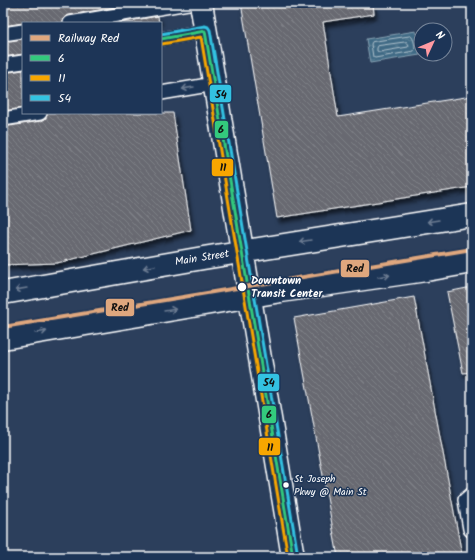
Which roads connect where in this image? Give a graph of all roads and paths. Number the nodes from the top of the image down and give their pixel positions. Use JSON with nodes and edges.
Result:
{"nodes":[{"id":1,"x":188,"y":3,"type":"edge"},
{"id":2,"x":201,"y":3,"type":"edge"},
{"id":3,"x":76,"y":22,"type":"edge"},
{"id":4,"x":22,"y":31,"type":"edge"},
{"id":5,"x":205,"y":31,"type":"junction"},
{"id":6,"x":3,"y":34,"type":"edge"},
{"id":7,"x":162,"y":39,"type":"edge"},
{"id":8,"x":22,"y":62,"type":"edge"},
{"id":9,"x":3,"y":65,"type":"edge"},
{"id":10,"x":214,"y":84,"type":"junction"},
{"id":11,"x":162,"y":93,"type":"edge"},
{"id":12,"x":34,"y":114,"type":"edge"},
{"id":13,"x":3,"y":119,"type":"edge"},
{"id":14,"x":472,"y":215,"type":"edge"},
{"id":15,"x":241,"y":252,"type":"junction"},
{"id":16,"x":472,"y":262,"type":"edge"},
{"id":17,"x":3,"y":293,"type":"edge"},
{"id":18,"x":248,"y":297,"type":"junction"},
{"id":19,"x":3,"y":338,"type":"edge"},
{"id":20,"x":472,"y":494,"type":"edge"},
{"id":21,"x":472,"y":531,"type":"edge"},
{"id":22,"x":293,"y":557,"type":"edge"}],
"edges":[{"from":1,"to":3,"type":"lane"},
{"from":2,"to":5,"type":"main road"},
{"from":4,"to":6,"type":"lane"},
{"from":5,"to":7,"type":"lane"},
{"from":5,"to":10,"type":"main road"},
{"from":8,"to":9,"type":"lane"},
{"from":10,"to":11,"type":"lane","one_way":true},
{"from":10,"to":15,"type":"main road"},
{"from":12,"to":13,"type":"lane"},
{"from":14,"to":15,"type":"main road","name":"Main Street","one_way":true},
{"from":15,"to":17,"type":"main road","name":"Main Street","one_way":true},
{"from":15,"to":18,"type":"main road"},
{"from":18,"to":16,"type":"main road","one_way":true},
{"from":19,"to":18,"type":"main road","one_way":true},
{"from":18,"to":22,"type":"main road"},
{"from":20,"to":21,"type":"lane"}]}
